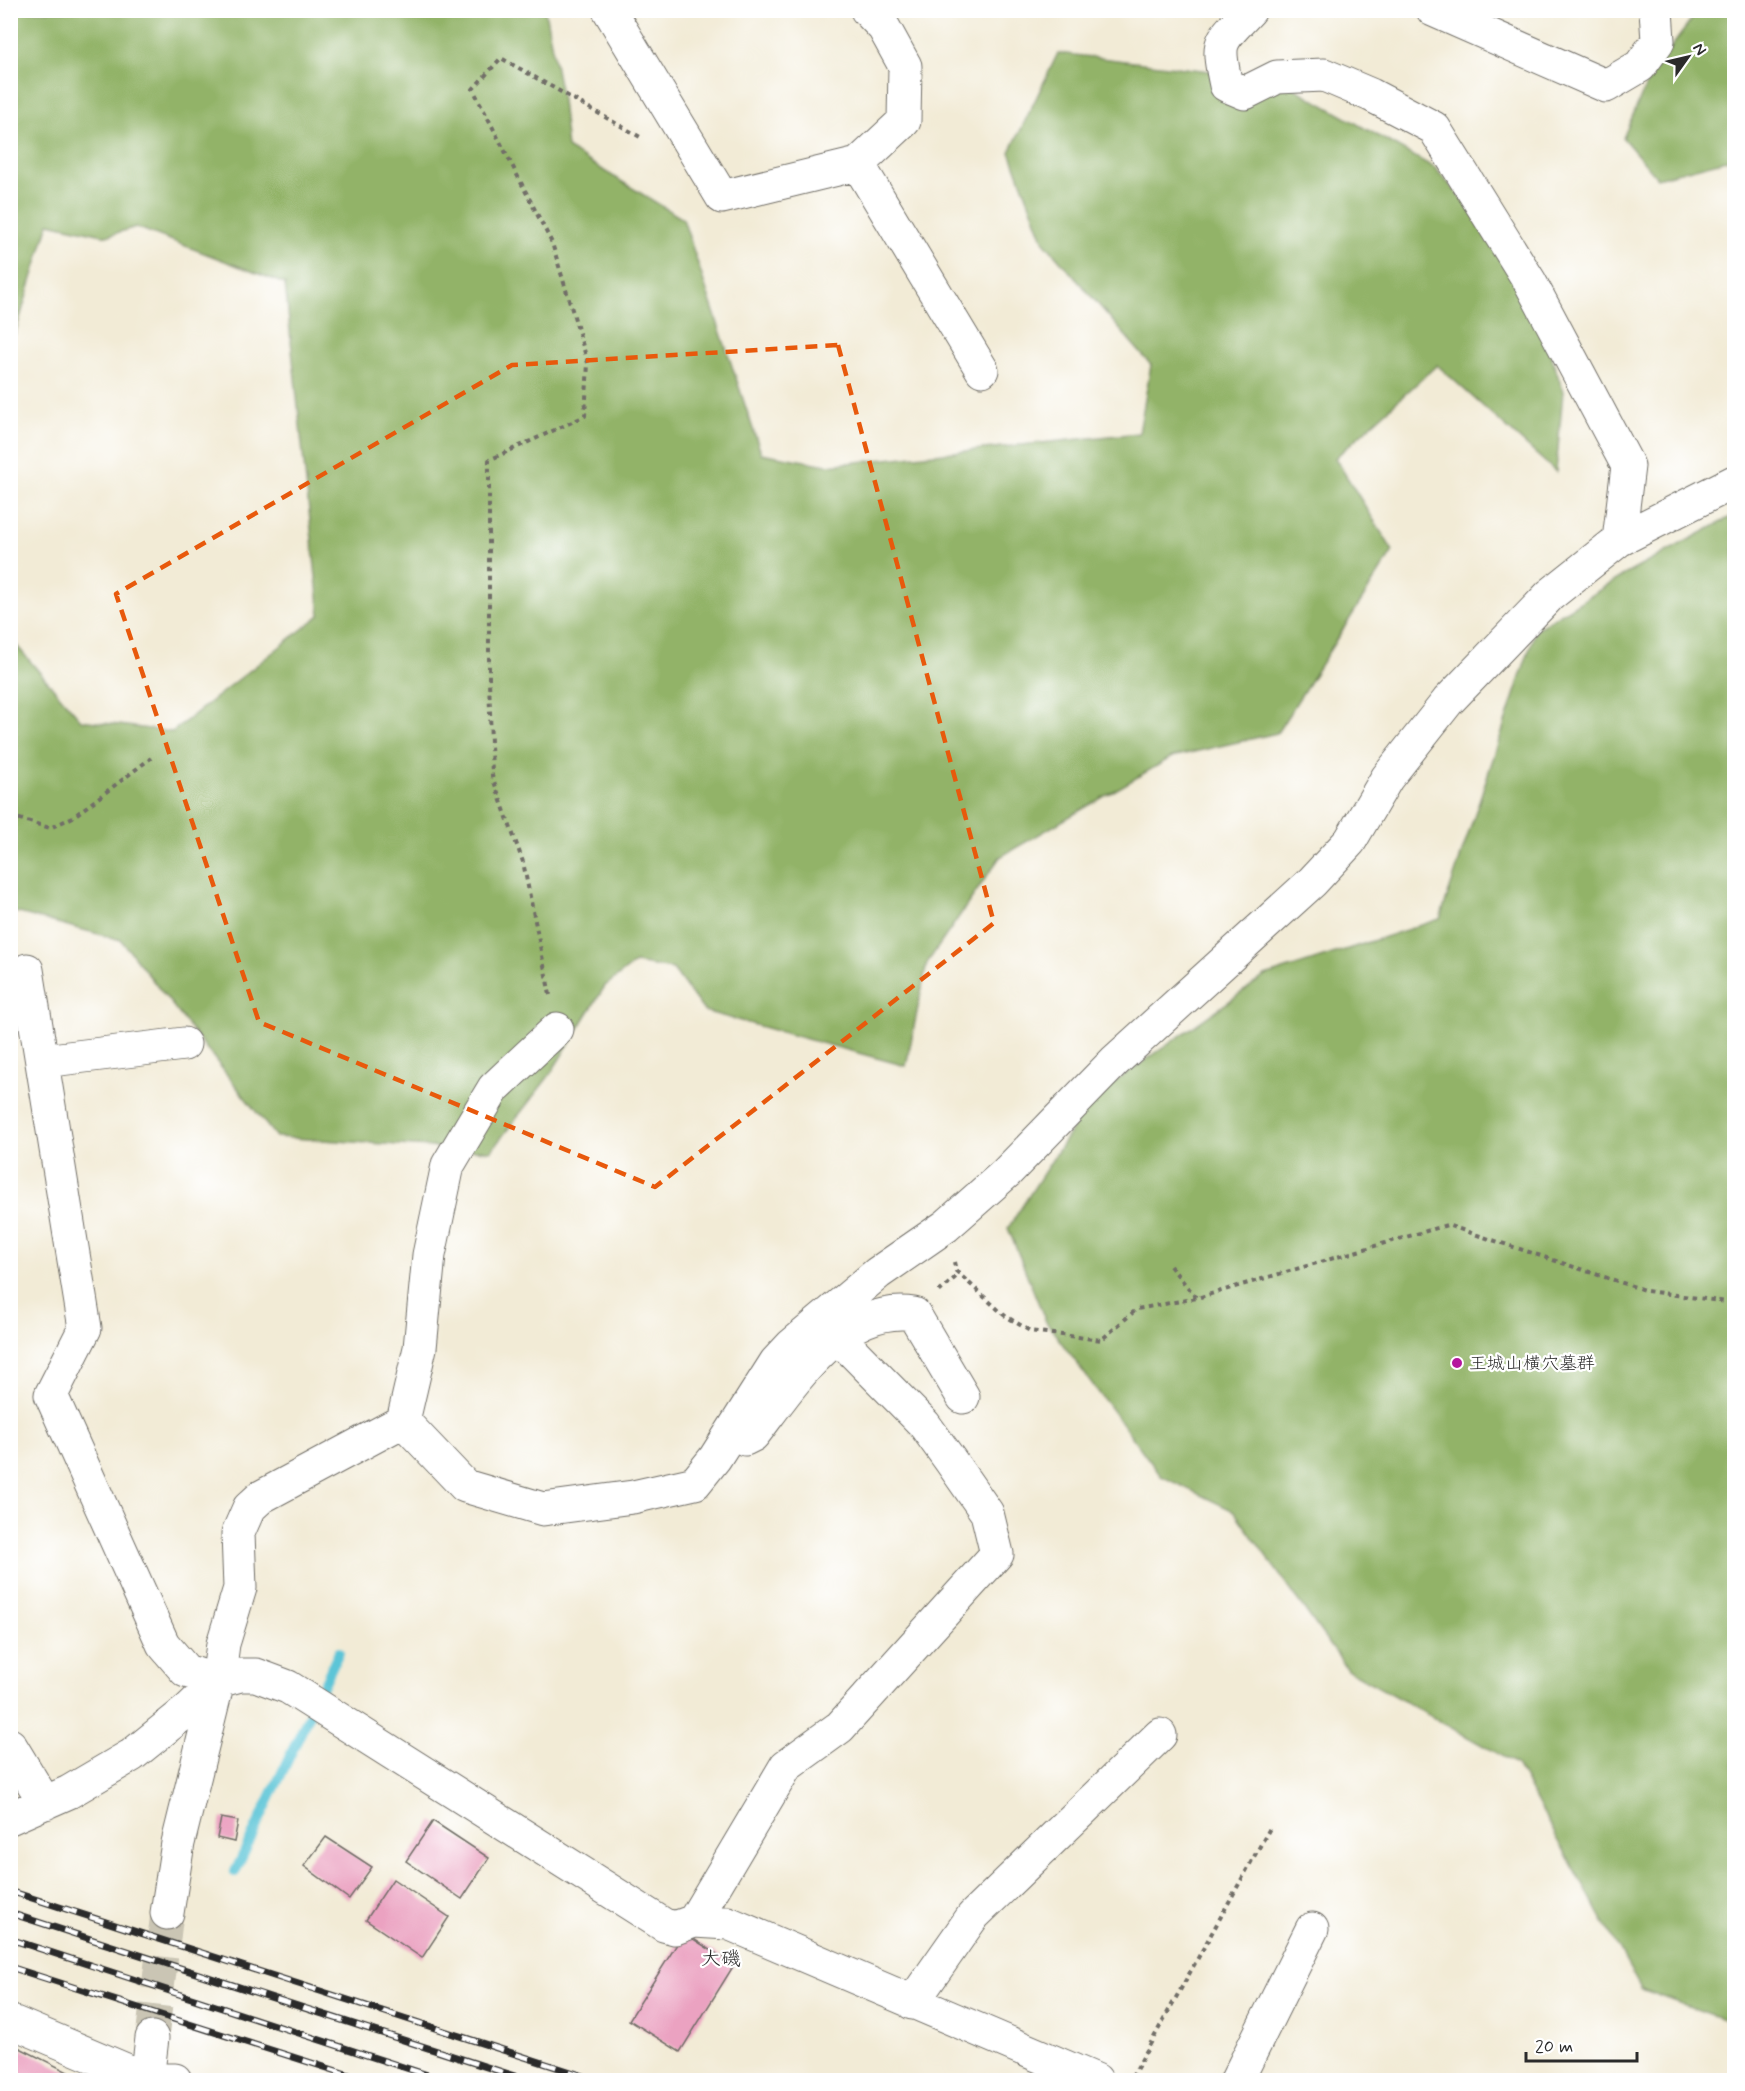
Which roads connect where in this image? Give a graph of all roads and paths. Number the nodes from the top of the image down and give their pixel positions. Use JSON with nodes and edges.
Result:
{"nodes":[{"id":1,"x":609,"y":10,"type":"edge"},
{"id":2,"x":867,"y":10,"type":"edge"},
{"id":3,"x":1250,"y":10,"type":"edge"},
{"id":4,"x":1433,"y":10,"type":"edge"},
{"id":5,"x":1656,"y":10,"type":"edge"},
{"id":6,"x":650,"y":142,"type":"dead end"},
{"id":7,"x":858,"y":164,"type":"junction"},
{"id":8,"x":982,"y":370,"type":"dead end"},
{"id":9,"x":1734,"y":482,"type":"edge"},
{"id":10,"x":1619,"y":540,"type":"junction"},
{"id":11,"x":151,"y":758,"type":"dead end"},
{"id":12,"x":10,"y":816,"type":"edge"},
{"id":13,"x":27,"y":970,"type":"dead end"},
{"id":14,"x":557,"y":1029,"type":"joint"},
{"id":15,"x":184,"y":1044,"type":"dead end"},
{"id":16,"x":43,"y":1061,"type":"junction"},
{"id":17,"x":946,"y":1226,"type":"junction"},
{"id":18,"x":1170,"y":1266,"type":"dead end"},
{"id":19,"x":1197,"y":1298,"type":"junction"},
{"id":20,"x":1734,"y":1304,"type":"edge"},
{"id":21,"x":838,"y":1337,"type":"junction"},
{"id":22,"x":963,"y":1397,"type":"dead end"},
{"id":23,"x":403,"y":1421,"type":"junction"},
{"id":24,"x":716,"y":1458,"type":"junction"},
{"id":25,"x":218,"y":1681,"type":"junction"},
{"id":26,"x":1161,"y":1735,"type":"dead end"},
{"id":27,"x":10,"y":1745,"type":"edge"},
{"id":28,"x":45,"y":1803,"type":"junction"},
{"id":29,"x":10,"y":1818,"type":"edge"},
{"id":30,"x":1270,"y":1828,"type":"dead end"},
{"id":31,"x":167,"y":1913,"type":"tunnel mouth"},
{"id":32,"x":694,"y":1921,"type":"junction"},
{"id":33,"x":1312,"y":1929,"type":"dead end"},
{"id":34,"x":912,"y":2003,"type":"junction"},
{"id":35,"x":10,"y":2021,"type":"edge"},
{"id":36,"x":152,"y":2038,"type":"tunnel mouth"},
{"id":37,"x":157,"y":2080,"type":"edge"},
{"id":38,"x":1096,"y":2080,"type":"edge"},
{"id":39,"x":1130,"y":2080,"type":"edge"},
{"id":40,"x":1237,"y":2080,"type":"edge"}],
"edges":[{"from":1,"to":7,"type":"street"},
{"from":2,"to":7,"type":"street"},
{"from":3,"to":10,"type":"street"},
{"from":4,"to":5,"type":"street"},
{"from":6,"to":14,"type":"path"},
{"from":7,"to":8,"type":"street"},
{"from":9,"to":10,"type":"street"},
{"from":10,"to":17,"type":"street"},
{"from":11,"to":12,"type":"path"},
{"from":13,"to":16,"type":"street"},
{"from":14,"to":23,"type":"street"},
{"from":15,"to":16,"type":"street"},
{"from":16,"to":25,"type":"street"},
{"from":17,"to":19,"type":"path"},
{"from":17,"to":24,"type":"street"},
{"from":18,"to":19,"type":"path"},
{"from":19,"to":20,"type":"path"},
{"from":21,"to":22,"type":"street"},
{"from":21,"to":24,"type":"street"},
{"from":21,"to":32,"type":"street"},
{"from":23,"to":24,"type":"street"},
{"from":23,"to":25,"type":"street"},
{"from":25,"to":28,"type":"street"},
{"from":25,"to":31,"type":"street"},
{"from":25,"to":32,"type":"street"},
{"from":26,"to":34,"type":"street"},
{"from":27,"to":28,"type":"street"},
{"from":28,"to":29,"type":"street"},
{"from":30,"to":39,"type":"path"},
{"from":32,"to":34,"type":"street"},
{"from":33,"to":40,"type":"street"},
{"from":34,"to":38,"type":"street"},
{"from":35,"to":37,"type":"street"},
{"from":36,"to":37,"type":"street"}]}
